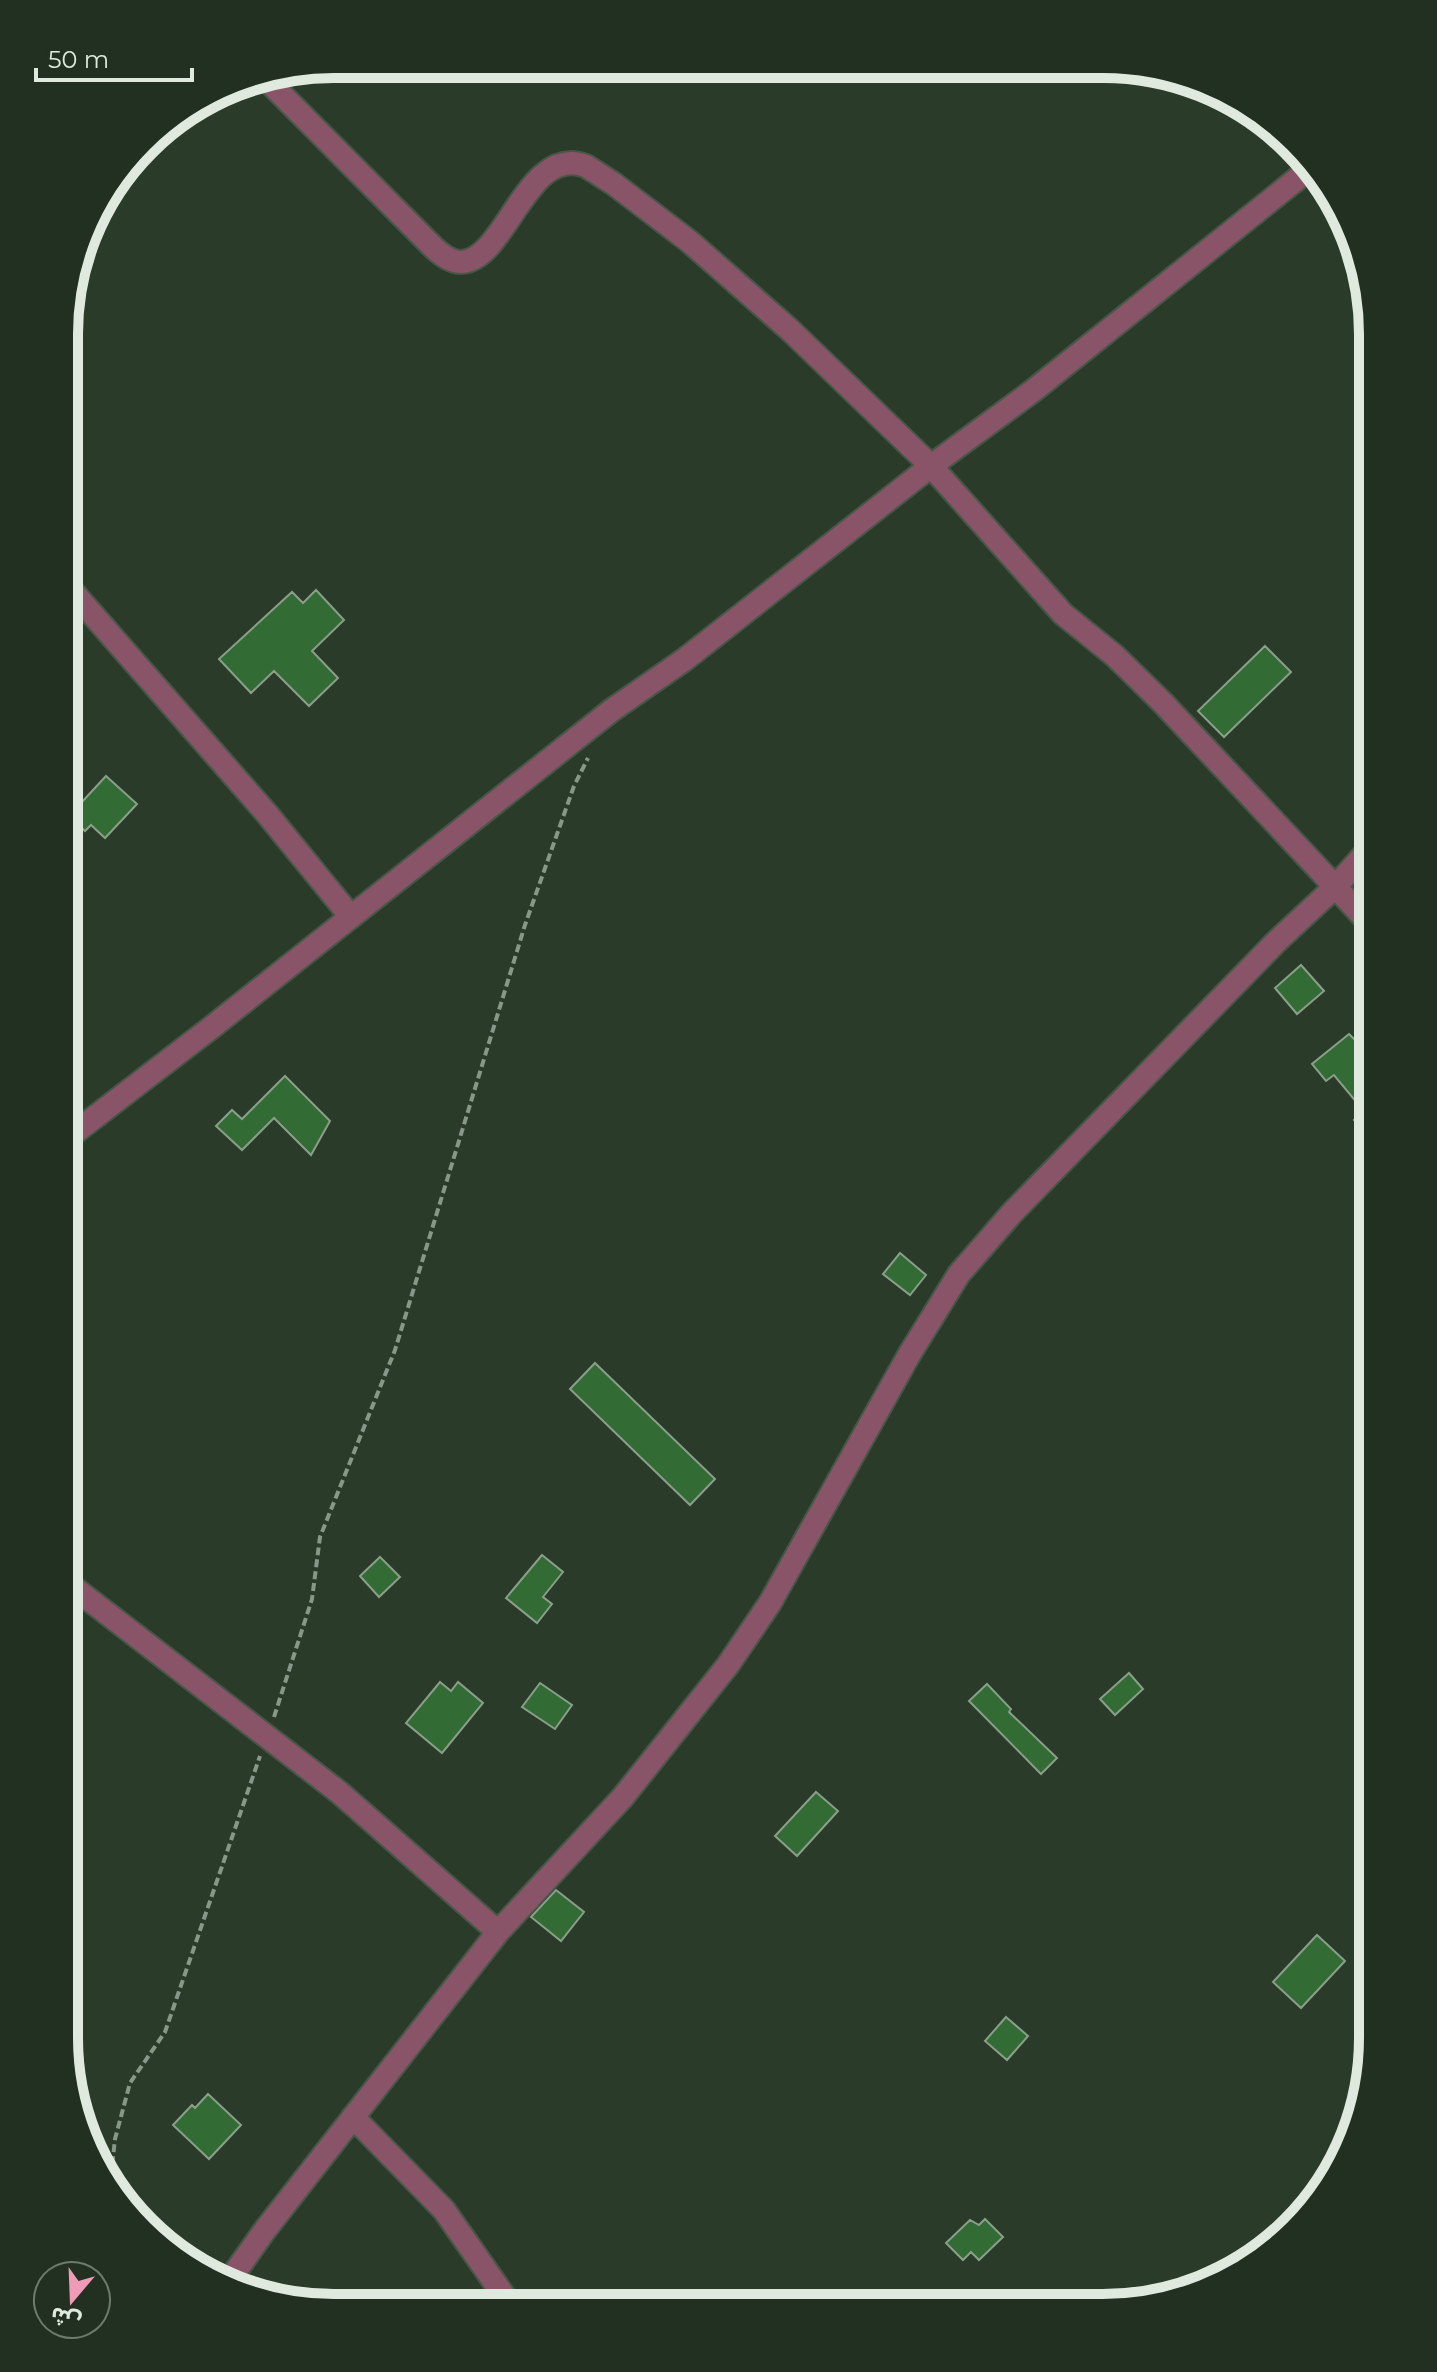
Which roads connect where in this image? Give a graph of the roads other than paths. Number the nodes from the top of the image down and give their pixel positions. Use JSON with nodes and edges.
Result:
{"nodes":[{"id":1,"x":273,"y":86,"type":"edge"},
{"id":2,"x":1303,"y":174,"type":"edge"},
{"id":3,"x":931,"y":466,"type":"junction"},
{"id":4,"x":78,"y":598,"type":"edge"},
{"id":5,"x":1359,"y":861,"type":"edge"},
{"id":6,"x":1335,"y":887,"type":"junction"},
{"id":7,"x":1359,"y":912,"type":"edge"},
{"id":8,"x":351,"y":917,"type":"junction"},
{"id":9,"x":78,"y":1130,"type":"edge"},
{"id":10,"x":78,"y":1591,"type":"edge"},
{"id":11,"x":498,"y":1932,"type":"junction"},
{"id":12,"x":353,"y":2117,"type":"junction"},
{"id":13,"x":234,"y":2273,"type":"edge"},
{"id":14,"x":503,"y":2294,"type":"edge"}],
"edges":[{"from":1,"to":3,"type":"street"},
{"from":2,"to":3,"type":"street"},
{"from":3,"to":6,"type":"street"},
{"from":3,"to":8,"type":"street"},
{"from":4,"to":8,"type":"street"},
{"from":5,"to":6,"type":"street"},
{"from":6,"to":7,"type":"street"},
{"from":6,"to":11,"type":"street"},
{"from":8,"to":9,"type":"street"},
{"from":10,"to":11,"type":"street"},
{"from":11,"to":12,"type":"street"},
{"from":12,"to":13,"type":"street"},
{"from":12,"to":14,"type":"street"}]}
